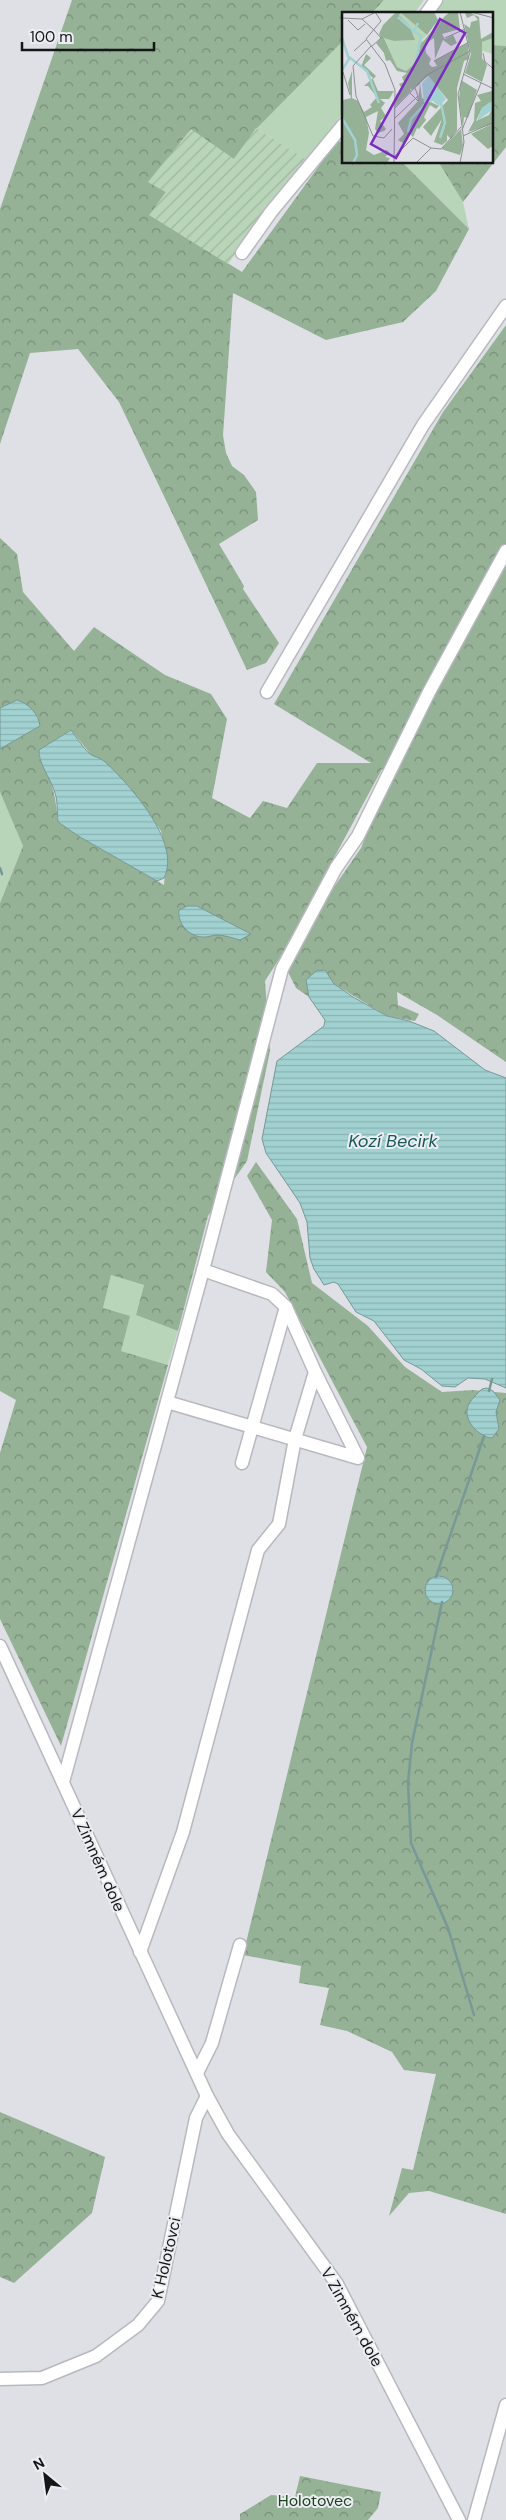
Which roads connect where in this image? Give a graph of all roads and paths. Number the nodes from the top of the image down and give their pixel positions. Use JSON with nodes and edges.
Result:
{"nodes":[{"id":1,"x":436,"y":0,"type":"edge"},
{"id":2,"x":427,"y":12,"type":"edge"},
{"id":3,"x":342,"y":126,"type":"edge"},
{"id":4,"x":242,"y":253,"type":"dead end"},
{"id":5,"x":506,"y":306,"type":"edge"},
{"id":6,"x":506,"y":551,"type":"edge"},
{"id":7,"x":267,"y":692,"type":"dead end"},
{"id":8,"x":203,"y":1270,"type":"junction"},
{"id":9,"x":286,"y":1307,"type":"junction"},
{"id":10,"x":315,"y":1372,"type":"junction"},
{"id":11,"x":167,"y":1402,"type":"junction"},
{"id":12,"x":252,"y":1427,"type":"junction"},
{"id":13,"x":295,"y":1439,"type":"junction"},
{"id":14,"x":242,"y":1463,"type":"dead end"},
{"id":15,"x":0,"y":1646,"type":"edge"},
{"id":16,"x":63,"y":1782,"type":"junction"},
{"id":17,"x":240,"y":1945,"type":"dead end"},
{"id":18,"x":140,"y":1952,"type":"junction"},
{"id":19,"x":197,"y":2073,"type":"junction"},
{"id":20,"x":207,"y":2096,"type":"junction"},
{"id":21,"x":0,"y":2379,"type":"edge"},
{"id":22,"x":506,"y":2405,"type":"edge"},
{"id":23,"x":459,"y":2520,"type":"edge"},
{"id":24,"x":474,"y":2520,"type":"edge"}],
"edges":[{"from":1,"to":2,"type":"street"},
{"from":3,"to":4,"type":"street"},
{"from":5,"to":7,"type":"street"},
{"from":6,"to":8,"type":"street"},
{"from":8,"to":9,"type":"street"},
{"from":8,"to":11,"type":"street"},
{"from":9,"to":10,"type":"street"},
{"from":9,"to":12,"type":"street"},
{"from":10,"to":13,"type":"street"},
{"from":10,"to":13,"type":"street"},
{"from":11,"to":12,"type":"street"},
{"from":11,"to":16,"type":"street"},
{"from":12,"to":13,"type":"street"},
{"from":12,"to":14,"type":"street"},
{"from":13,"to":18,"type":"street"},
{"from":15,"to":16,"type":"street","name":"V Zimném dole"},
{"from":16,"to":18,"type":"street","name":"V Zimném dole"},
{"from":17,"to":19,"type":"street"},
{"from":18,"to":19,"type":"street","name":"V Zimném dole"},
{"from":19,"to":20,"type":"street","name":"V Zimném dole"},
{"from":20,"to":21,"type":"street","name":"K Holotovci"},
{"from":20,"to":23,"type":"street","name":"V Zimném dole"},
{"from":22,"to":24,"type":"street"}]}
